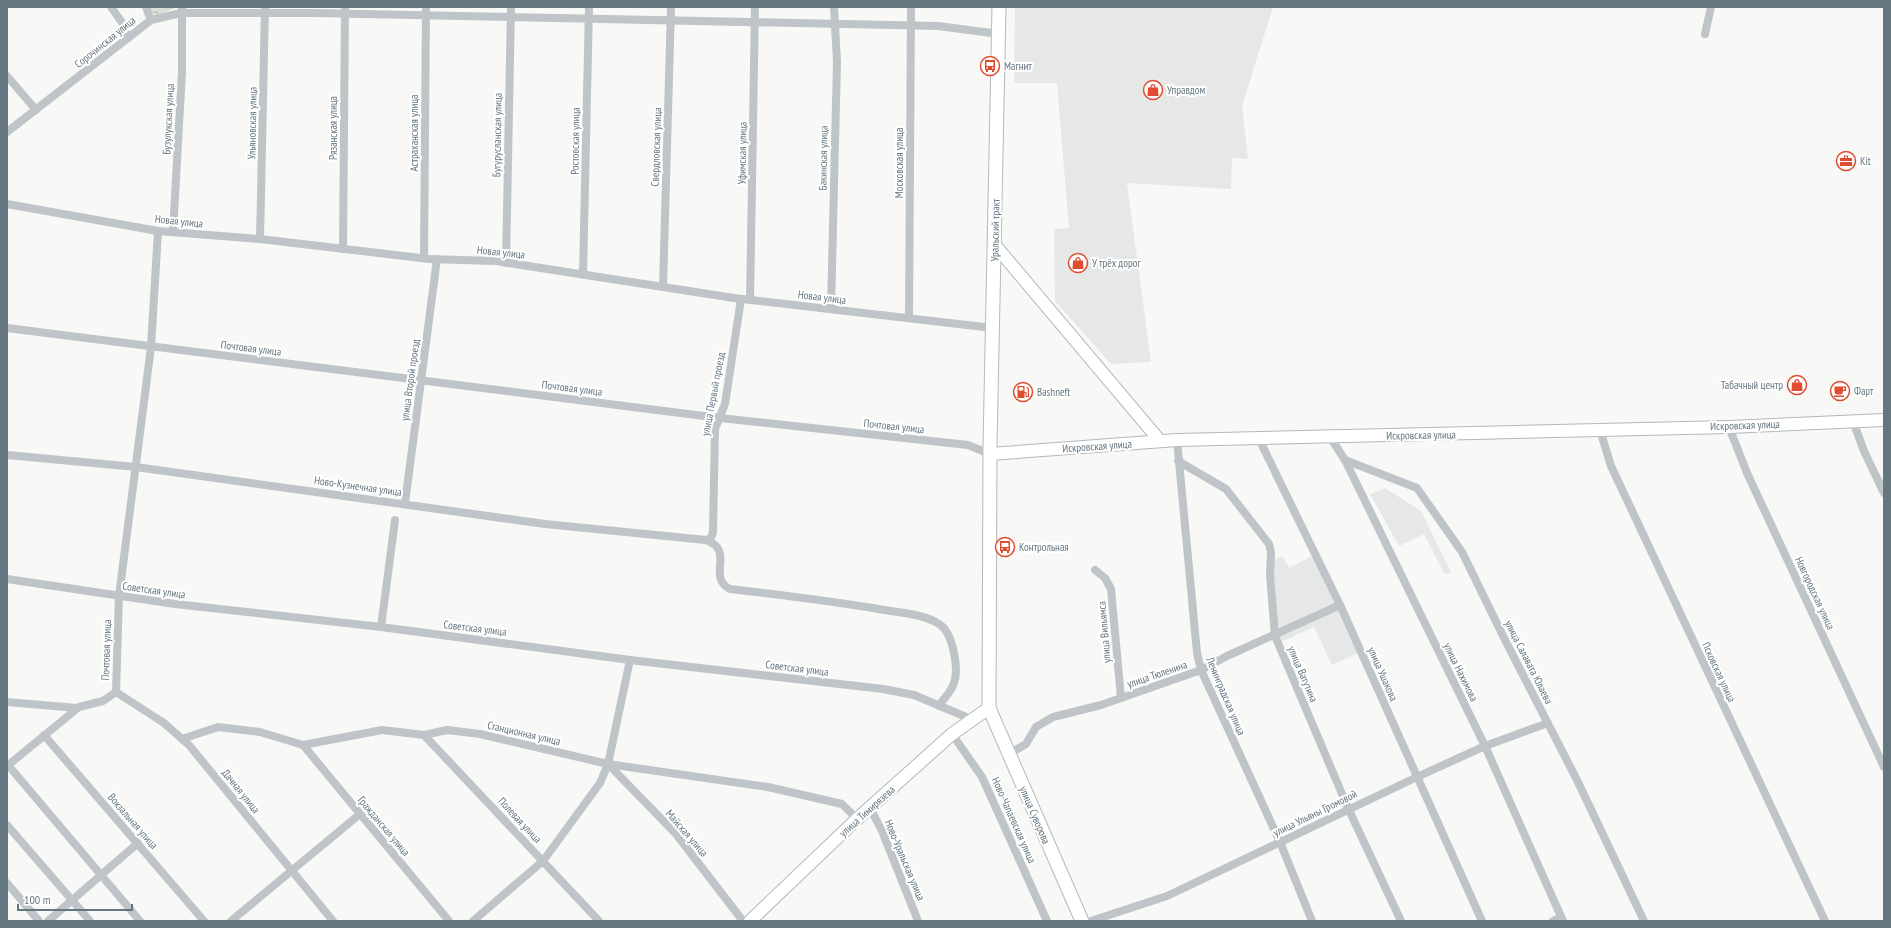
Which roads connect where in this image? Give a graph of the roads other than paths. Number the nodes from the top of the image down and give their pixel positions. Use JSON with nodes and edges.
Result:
{"nodes":[{"id":1,"x":112,"y":7,"type":"edge"},
{"id":2,"x":146,"y":7,"type":"edge"},
{"id":3,"x":511,"y":7,"type":"edge"},
{"id":4,"x":589,"y":7,"type":"edge"},
{"id":5,"x":671,"y":7,"type":"edge"},
{"id":6,"x":755,"y":7,"type":"edge"},
{"id":7,"x":834,"y":7,"type":"edge"},
{"id":8,"x":912,"y":7,"type":"edge"},
{"id":9,"x":999,"y":7,"type":"edge"},
{"id":10,"x":1711,"y":7,"type":"edge"},
{"id":11,"x":181,"y":10,"type":"edge"},
{"id":12,"x":265,"y":10,"type":"edge"},
{"id":13,"x":345,"y":10,"type":"edge"},
{"id":14,"x":426,"y":11,"type":"edge"},
{"id":15,"x":511,"y":17,"type":"junction"},
{"id":16,"x":588,"y":19,"type":"junction"},
{"id":17,"x":151,"y":20,"type":"junction"},
{"id":18,"x":670,"y":21,"type":"junction"},
{"id":19,"x":755,"y":22,"type":"junction"},
{"id":20,"x":834,"y":24,"type":"junction"},
{"id":21,"x":911,"y":26,"type":"junction"},
{"id":22,"x":999,"y":34,"type":"junction"},
{"id":23,"x":1705,"y":34,"type":"dead end"},
{"id":24,"x":128,"y":38,"type":"junction"},
{"id":25,"x":7,"y":76,"type":"edge"},
{"id":26,"x":36,"y":110,"type":"junction"},
{"id":27,"x":7,"y":132,"type":"edge"},
{"id":28,"x":7,"y":204,"type":"edge"},
{"id":29,"x":158,"y":231,"type":"junction"},
{"id":30,"x":173,"y":232,"type":"junction"},
{"id":31,"x":260,"y":239,"type":"junction"},
{"id":32,"x":994,"y":244,"type":"junction"},
{"id":33,"x":343,"y":249,"type":"junction"},
{"id":34,"x":424,"y":258,"type":"junction"},
{"id":35,"x":437,"y":259,"type":"junction"},
{"id":36,"x":506,"y":263,"type":"junction"},
{"id":37,"x":583,"y":274,"type":"junction"},
{"id":38,"x":663,"y":287,"type":"junction"},
{"id":39,"x":741,"y":299,"type":"junction"},
{"id":40,"x":750,"y":300,"type":"junction"},
{"id":41,"x":831,"y":309,"type":"junction"},
{"id":42,"x":909,"y":318,"type":"junction"},
{"id":43,"x":7,"y":328,"type":"edge"},
{"id":44,"x":992,"y":328,"type":"junction"},
{"id":45,"x":151,"y":347,"type":"junction"},
{"id":46,"x":421,"y":380,"type":"junction"},
{"id":47,"x":720,"y":418,"type":"junction"},
{"id":48,"x":1884,"y":420,"type":"edge"},
{"id":49,"x":1853,"y":421,"type":"junction"},
{"id":50,"x":1729,"y":426,"type":"junction"},
{"id":51,"x":1600,"y":430,"type":"junction"},
{"id":52,"x":1330,"y":437,"type":"junction"},
{"id":53,"x":1259,"y":439,"type":"junction"},
{"id":54,"x":1177,"y":440,"type":"junction"},
{"id":55,"x":1160,"y":441,"type":"junction"},
{"id":56,"x":990,"y":454,"type":"junction"},
{"id":57,"x":7,"y":455,"type":"edge"},
{"id":58,"x":1178,"y":460,"type":"junction"},
{"id":59,"x":1345,"y":460,"type":"junction"},
{"id":60,"x":136,"y":467,"type":"junction"},
{"id":61,"x":1884,"y":493,"type":"edge"},
{"id":62,"x":405,"y":503,"type":"junction"},
{"id":63,"x":396,"y":520,"type":"dead end"},
{"id":64,"x":706,"y":540,"type":"junction"},
{"id":65,"x":1095,"y":570,"type":"dead end"},
{"id":66,"x":7,"y":579,"type":"edge"},
{"id":67,"x":119,"y":596,"type":"junction"},
{"id":68,"x":1340,"y":605,"type":"junction"},
{"id":69,"x":381,"y":627,"type":"junction"},
{"id":70,"x":1275,"y":636,"type":"junction"},
{"id":71,"x":630,"y":660,"type":"junction"},
{"id":72,"x":1201,"y":670,"type":"junction"},
{"id":73,"x":116,"y":692,"type":"junction"},
{"id":74,"x":1121,"y":698,"type":"junction"},
{"id":75,"x":7,"y":702,"type":"edge"},
{"id":76,"x":939,"y":706,"type":"junction"},
{"id":77,"x":77,"y":708,"type":"junction"},
{"id":78,"x":989,"y":708,"type":"junction"},
{"id":79,"x":971,"y":719,"type":"junction"},
{"id":80,"x":1548,"y":723,"type":"junction"},
{"id":81,"x":952,"y":734,"type":"junction"},
{"id":82,"x":44,"y":735,"type":"junction"},
{"id":83,"x":424,"y":735,"type":"junction"},
{"id":84,"x":182,"y":739,"type":"junction"},
{"id":85,"x":303,"y":746,"type":"junction"},
{"id":86,"x":1485,"y":746,"type":"junction"},
{"id":87,"x":1009,"y":754,"type":"junction"},
{"id":88,"x":608,"y":764,"type":"junction"},
{"id":89,"x":7,"y":765,"type":"edge"},
{"id":90,"x":1884,"y":767,"type":"edge"},
{"id":91,"x":1417,"y":777,"type":"junction"},
{"id":92,"x":870,"y":808,"type":"junction"},
{"id":93,"x":1348,"y":808,"type":"junction"},
{"id":94,"x":360,"y":814,"type":"junction"},
{"id":95,"x":857,"y":820,"type":"junction"},
{"id":96,"x":7,"y":825,"type":"edge"},
{"id":97,"x":1280,"y":842,"type":"junction"},
{"id":98,"x":138,"y":843,"type":"junction"},
{"id":99,"x":543,"y":861,"type":"junction"},
{"id":100,"x":292,"y":870,"type":"junction"},
{"id":101,"x":101,"y":876,"type":"junction"},
{"id":102,"x":7,"y":884,"type":"edge"},
{"id":103,"x":72,"y":901,"type":"junction"},
{"id":104,"x":1559,"y":920,"type":"edge"},
{"id":105,"x":39,"y":921,"type":"edge"},
{"id":106,"x":48,"y":921,"type":"edge"},
{"id":107,"x":90,"y":921,"type":"edge"},
{"id":108,"x":140,"y":921,"type":"edge"},
{"id":109,"x":204,"y":921,"type":"edge"},
{"id":110,"x":231,"y":921,"type":"edge"},
{"id":111,"x":333,"y":921,"type":"edge"},
{"id":112,"x":448,"y":921,"type":"edge"},
{"id":113,"x":472,"y":921,"type":"edge"},
{"id":114,"x":599,"y":921,"type":"edge"},
{"id":115,"x":743,"y":921,"type":"edge"},
{"id":116,"x":750,"y":921,"type":"edge"},
{"id":117,"x":918,"y":921,"type":"edge"},
{"id":118,"x":1047,"y":921,"type":"edge"},
{"id":119,"x":1082,"y":921,"type":"edge"},
{"id":120,"x":1091,"y":921,"type":"edge"},
{"id":121,"x":1312,"y":921,"type":"edge"},
{"id":122,"x":1401,"y":921,"type":"edge"},
{"id":123,"x":1482,"y":921,"type":"edge"},
{"id":124,"x":1644,"y":921,"type":"edge"},
{"id":125,"x":1825,"y":921,"type":"edge"}],
"edges":[{"from":1,"to":24,"type":"street"},
{"from":2,"to":17,"type":"street"},
{"from":3,"to":15,"type":"street","name":"Бугурусланская улица"},
{"from":4,"to":16,"type":"street","name":"Ростовская улица"},
{"from":5,"to":18,"type":"street","name":"Свердловская улица"},
{"from":6,"to":19,"type":"street","name":"Уфимская улица"},
{"from":7,"to":20,"type":"street","name":"Бакинская улица"},
{"from":8,"to":21,"type":"street","name":"Московская улица"},
{"from":9,"to":22,"type":"main road","name":"Уральский тракт"},
{"from":10,"to":23,"type":"street"},
{"from":11,"to":12,"type":"street","name":"Сорочинская улица"},
{"from":11,"to":17,"type":"street","name":"Сорочинская улица"},
{"from":11,"to":30,"type":"street","name":"Бузулукская улица"},
{"from":12,"to":13,"type":"street","name":"Сорочинская улица"},
{"from":12,"to":31,"type":"street","name":"Ульяновская улица"},
{"from":13,"to":14,"type":"street","name":"Сорочинская улица"},
{"from":13,"to":33,"type":"street","name":"Рязанская улица"},
{"from":14,"to":15,"type":"street","name":"Сорочинская улица"},
{"from":14,"to":34,"type":"street","name":"Астраханская улица"},
{"from":15,"to":16,"type":"street","name":"Сорочинская улица"},
{"from":15,"to":36,"type":"street","name":"Бугурусланская улица"},
{"from":16,"to":18,"type":"street","name":"Сорочинская улица"},
{"from":16,"to":37,"type":"street","name":"Ростовская улица"},
{"from":17,"to":24,"type":"street","name":"Сорочинская улица"},
{"from":18,"to":19,"type":"street","name":"Сорочинская улица"},
{"from":18,"to":38,"type":"street","name":"Свердловская улица"},
{"from":19,"to":20,"type":"street","name":"Сорочинская улица"},
{"from":19,"to":40,"type":"street","name":"Уфимская улица"},
{"from":20,"to":21,"type":"street","name":"Сорочинская улица"},
{"from":20,"to":41,"type":"street","name":"Бакинская улица"},
{"from":21,"to":22,"type":"street","name":"Сорочинская улица"},
{"from":21,"to":42,"type":"street","name":"Московская улица"},
{"from":22,"to":32,"type":"main road","name":"Уральский тракт"},
{"from":24,"to":26,"type":"street","name":"Сорочинская улица"},
{"from":25,"to":26,"type":"street"},
{"from":26,"to":27,"type":"street","name":"Сорочинская улица"},
{"from":28,"to":29,"type":"street","name":"Новая улица"},
{"from":29,"to":30,"type":"street","name":"Новая улица"},
{"from":29,"to":45,"type":"street","name":"Почтовая улица"},
{"from":30,"to":31,"type":"street","name":"Новая улица"},
{"from":31,"to":33,"type":"street","name":"Новая улица"},
{"from":32,"to":44,"type":"main road","name":"Уральский тракт"},
{"from":32,"to":55,"type":"main road"},
{"from":33,"to":34,"type":"street","name":"Новая улица"},
{"from":34,"to":35,"type":"street","name":"Новая улица"},
{"from":35,"to":36,"type":"street","name":"Новая улица"},
{"from":35,"to":46,"type":"street","name":"улица Второй проезд"},
{"from":36,"to":37,"type":"street","name":"Новая улица"},
{"from":37,"to":38,"type":"street","name":"Новая улица"},
{"from":38,"to":39,"type":"street","name":"Новая улица"},
{"from":39,"to":40,"type":"street","name":"Новая улица"},
{"from":39,"to":47,"type":"street","name":"улица Первый проезд"},
{"from":40,"to":41,"type":"street","name":"Новая улица"},
{"from":41,"to":42,"type":"street","name":"Новая улица"},
{"from":42,"to":44,"type":"street","name":"Новая улица"},
{"from":43,"to":45,"type":"street","name":"Почтовая улица"},
{"from":44,"to":56,"type":"main road","name":"Уральский тракт"},
{"from":45,"to":46,"type":"street","name":"Почтовая улица"},
{"from":45,"to":60,"type":"street","name":"Почтовая улица"},
{"from":46,"to":47,"type":"street","name":"Почтовая улица"},
{"from":46,"to":62,"type":"street","name":"улица Второй проезд"},
{"from":47,"to":56,"type":"street","name":"Почтовая улица"},
{"from":47,"to":64,"type":"street","name":"улица Первый проезд"},
{"from":48,"to":49,"type":"main road","name":"Искровская улица"},
{"from":49,"to":50,"type":"main road","name":"Искровская улица"},
{"from":49,"to":61,"type":"street"},
{"from":50,"to":51,"type":"main road","name":"Искровская улица"},
{"from":50,"to":90,"type":"street","name":"Новгородская улица"},
{"from":51,"to":52,"type":"main road","name":"Искровская улица"},
{"from":51,"to":125,"type":"street","name":"Псковская улица"},
{"from":52,"to":53,"type":"main road","name":"Искровская улица"},
{"from":52,"to":59,"type":"street","name":"улица Нахимова"},
{"from":53,"to":54,"type":"main road","name":"Искровская улица"},
{"from":53,"to":68,"type":"street","name":"улица Ушакова"},
{"from":54,"to":55,"type":"main road","name":"Искровская улица"},
{"from":54,"to":58,"type":"street","name":"Ленинградская улица"},
{"from":55,"to":56,"type":"main road","name":"Искровская улица"},
{"from":56,"to":78,"type":"main road","name":"Уральский тракт"},
{"from":57,"to":60,"type":"street","name":"Ново-Кузнечная улица"},
{"from":58,"to":70,"type":"street","name":"улица Ватутина"},
{"from":58,"to":72,"type":"street","name":"Ленинградская улица"},
{"from":59,"to":80,"type":"street","name":"улица Салавата Юлаева"},
{"from":59,"to":86,"type":"street","name":"улица Нахимова"},
{"from":60,"to":62,"type":"street","name":"Ново-Кузнечная улица"},
{"from":60,"to":67,"type":"street","name":"Почтовая улица"},
{"from":62,"to":64,"type":"street","name":"Ново-Кузнечная улица"},
{"from":63,"to":69,"type":"street"},
{"from":64,"to":76,"type":"street"},
{"from":65,"to":74,"type":"street","name":"улица Вильямса"},
{"from":66,"to":67,"type":"street","name":"Советская улица"},
{"from":67,"to":69,"type":"street","name":"Советская улица"},
{"from":67,"to":73,"type":"street","name":"Почтовая улица"},
{"from":68,"to":70,"type":"street","name":"улица Тюленина"},
{"from":68,"to":91,"type":"street","name":"улица Ушакова"},
{"from":69,"to":71,"type":"street","name":"Советская улица"},
{"from":70,"to":72,"type":"street","name":"улица Тюленина"},
{"from":70,"to":93,"type":"street","name":"улица Ватутина"},
{"from":71,"to":76,"type":"street","name":"Советская улица"},
{"from":71,"to":88,"type":"street"},
{"from":72,"to":74,"type":"street","name":"улица Тюленина"},
{"from":72,"to":97,"type":"street","name":"Ленинградская улица"},
{"from":73,"to":77,"type":"street"},
{"from":73,"to":84,"type":"street","name":"Дачная улица"},
{"from":74,"to":87,"type":"street","name":"улица Тюленина"},
{"from":75,"to":77,"type":"street"},
{"from":76,"to":79,"type":"street","name":"Советская улица"},
{"from":77,"to":82,"type":"street"},
{"from":78,"to":79,"type":"main road","name":"улица Тимирязева"},
{"from":78,"to":87,"type":"main road","name":"улица Суворова"},
{"from":79,"to":81,"type":"main road","name":"улица Тимирязева"},
{"from":80,"to":86,"type":"street","name":"улица Ульяны Громовой"},
{"from":80,"to":124,"type":"street","name":"улица Салавата Юлаева"},
{"from":81,"to":92,"type":"main road","name":"улица Тимирязева"},
{"from":81,"to":118,"type":"street","name":"Ново-Чапаевская улица"},
{"from":82,"to":89,"type":"street"},
{"from":82,"to":98,"type":"street","name":"Вокзальная улица"},
{"from":83,"to":85,"type":"street","name":"Станционная улица"},
{"from":83,"to":88,"type":"street","name":"Станционная улица"},
{"from":83,"to":99,"type":"street","name":"Полевая улица"},
{"from":84,"to":85,"type":"street","name":"Станционная улица"},
{"from":84,"to":100,"type":"street","name":"Дачная улица"},
{"from":85,"to":94,"type":"street","name":"Гражданская улица"},
{"from":86,"to":91,"type":"street","name":"улица Ульяны Громовой"},
{"from":86,"to":104,"type":"street","name":"улица Нахимова"},
{"from":87,"to":119,"type":"main road","name":"улица Суворова"},
{"from":88,"to":95,"type":"street","name":"Станционная улица"},
{"from":88,"to":99,"type":"street"},
{"from":88,"to":115,"type":"street","name":"Майская улица"},
{"from":89,"to":101,"type":"street"},
{"from":91,"to":93,"type":"street","name":"улица Ульяны Громовой"},
{"from":91,"to":123,"type":"street","name":"улица Ушакова"},
{"from":92,"to":95,"type":"main road","name":"улица Тимирязева"},
{"from":92,"to":117,"type":"street","name":"Ново-Уральская улица"},
{"from":93,"to":97,"type":"street","name":"улица Ульяны Громовой"},
{"from":93,"to":122,"type":"street","name":"улица Ватутина"},
{"from":94,"to":100,"type":"street"},
{"from":94,"to":112,"type":"street","name":"Гражданская улица"},
{"from":95,"to":116,"type":"main road","name":"улица Тимирязева"},
{"from":96,"to":103,"type":"street"},
{"from":97,"to":120,"type":"street","name":"улица Ульяны Громовой"},
{"from":97,"to":121,"type":"street","name":"Ленинградская улица"},
{"from":98,"to":101,"type":"street"},
{"from":98,"to":109,"type":"street","name":"Вокзальная улица"},
{"from":99,"to":113,"type":"street"},
{"from":99,"to":114,"type":"street","name":"Полевая улица"},
{"from":100,"to":110,"type":"street"},
{"from":100,"to":111,"type":"street","name":"Дачная улица"},
{"from":101,"to":103,"type":"street"},
{"from":101,"to":108,"type":"street"},
{"from":102,"to":105,"type":"street"},
{"from":103,"to":106,"type":"street"},
{"from":103,"to":107,"type":"street"}]}
